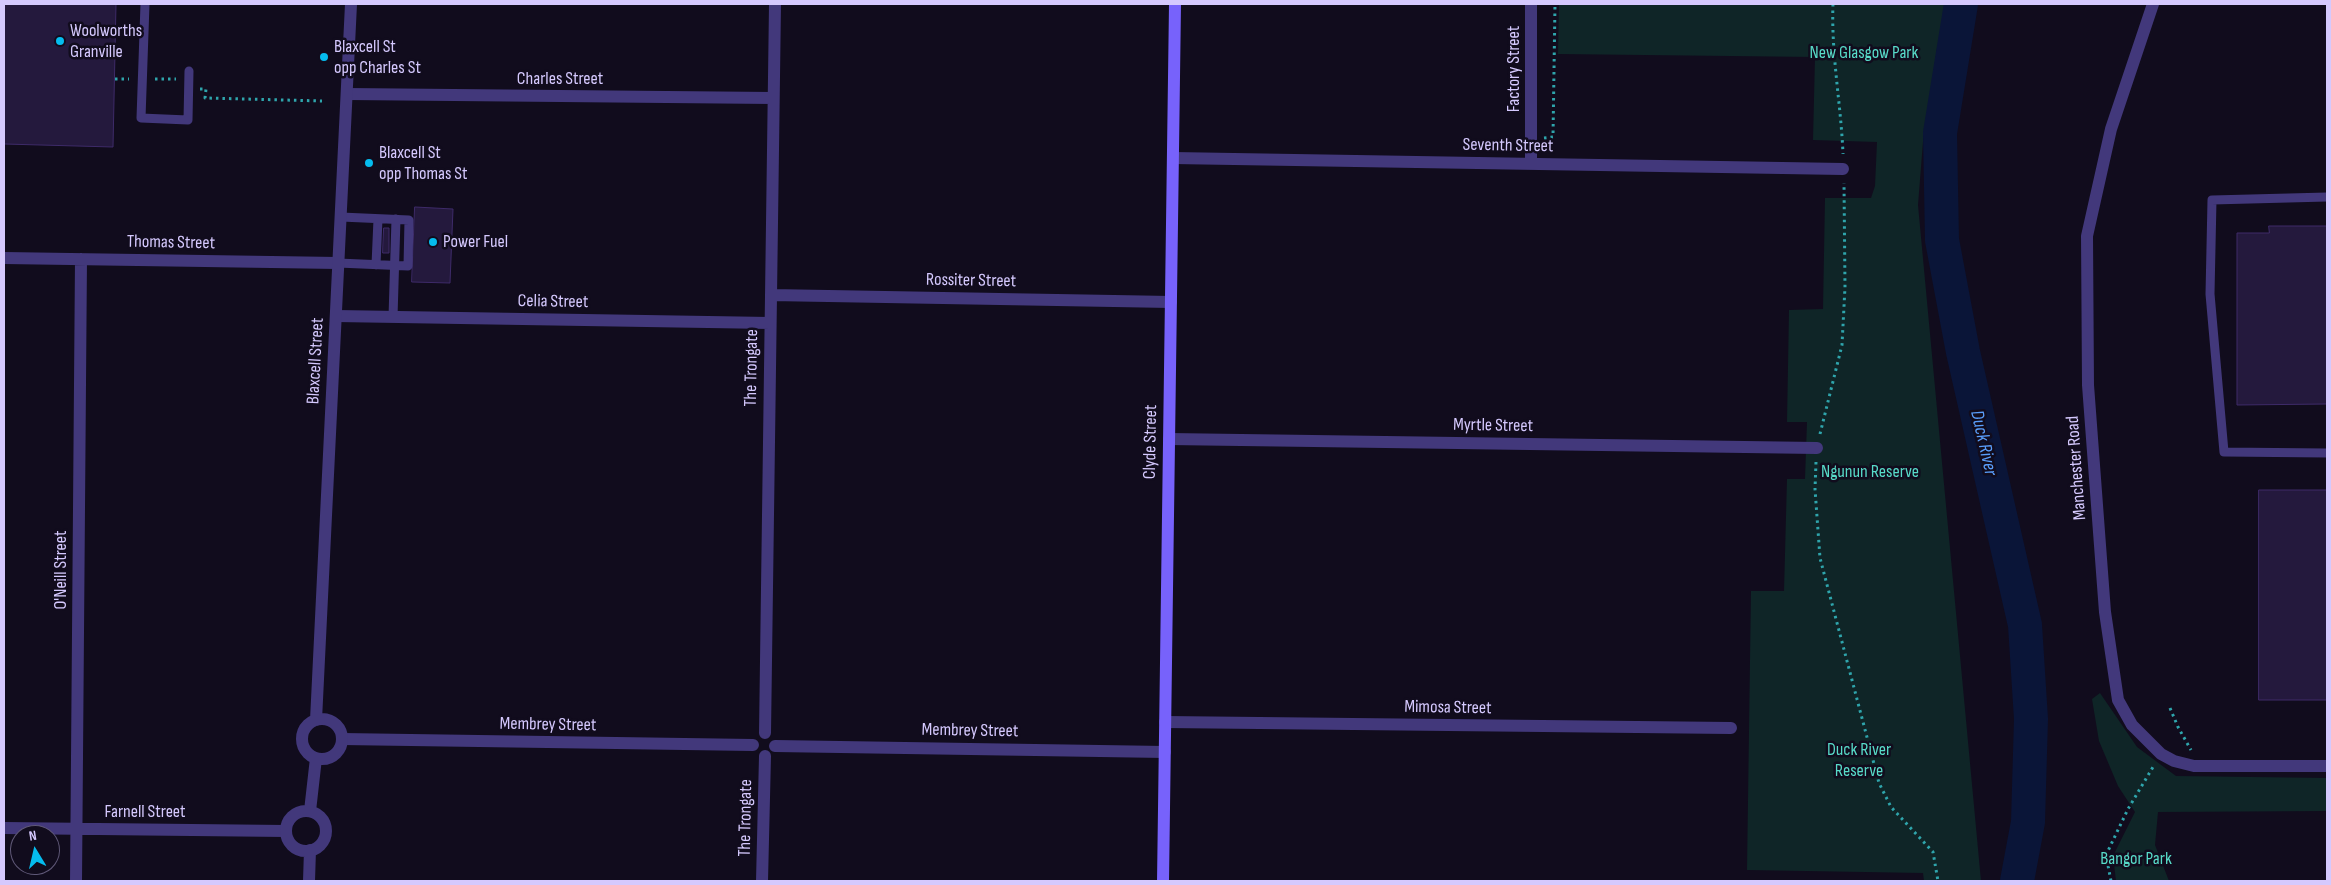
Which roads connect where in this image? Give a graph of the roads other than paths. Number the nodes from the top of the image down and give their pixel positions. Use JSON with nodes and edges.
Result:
{"nodes":[{"id":1,"x":145,"y":4,"type":"edge"},
{"id":2,"x":351,"y":4,"type":"edge"},
{"id":3,"x":775,"y":4,"type":"edge"},
{"id":4,"x":1175,"y":4,"type":"edge"},
{"id":5,"x":1531,"y":4,"type":"edge"},
{"id":6,"x":2153,"y":4,"type":"edge"},
{"id":7,"x":189,"y":71,"type":"dead end"},
{"id":8,"x":347,"y":94,"type":"junction"},
{"id":9,"x":774,"y":98,"type":"junction"},
{"id":10,"x":1173,"y":158,"type":"junction"},
{"id":11,"x":1531,"y":164,"type":"junction"},
{"id":12,"x":1843,"y":169,"type":"road end"},
{"id":13,"x":2327,"y":198,"type":"edge"},
{"id":14,"x":341,"y":217,"type":"junction"},
{"id":15,"x":378,"y":218,"type":"junction"},
{"id":16,"x":396,"y":219,"type":"junction"},
{"id":17,"x":4,"y":258,"type":"edge"},
{"id":18,"x":81,"y":259,"type":"junction"},
{"id":19,"x":338,"y":263,"type":"junction"},
{"id":20,"x":376,"y":265,"type":"junction"},
{"id":21,"x":394,"y":266,"type":"junction"},
{"id":22,"x":771,"y":295,"type":"junction"},
{"id":23,"x":1171,"y":302,"type":"junction"},
{"id":24,"x":336,"y":316,"type":"junction"},
{"id":25,"x":393,"y":317,"type":"junction"},
{"id":26,"x":770,"y":323,"type":"junction"},
{"id":27,"x":1169,"y":439,"type":"junction"},
{"id":28,"x":1817,"y":448,"type":"road end"},
{"id":29,"x":2327,"y":453,"type":"edge"},
{"id":30,"x":316,"y":720,"type":"junction"},
{"id":31,"x":1165,"y":722,"type":"junction"},
{"id":32,"x":1731,"y":728,"type":"dead end"},
{"id":33,"x":765,"y":734,"type":"junction"},
{"id":34,"x":342,"y":739,"type":"junction"},
{"id":35,"x":753,"y":745,"type":"junction"},
{"id":36,"x":775,"y":746,"type":"junction"},
{"id":37,"x":1165,"y":752,"type":"junction"},
{"id":38,"x":765,"y":756,"type":"junction"},
{"id":39,"x":316,"y":758,"type":"junction"},
{"id":40,"x":2327,"y":766,"type":"edge"},
{"id":41,"x":310,"y":811,"type":"junction"},
{"id":42,"x":4,"y":828,"type":"edge"},
{"id":43,"x":76,"y":829,"type":"junction"},
{"id":44,"x":286,"y":831,"type":"junction"},
{"id":45,"x":310,"y":850,"type":"junction"},
{"id":46,"x":76,"y":881,"type":"edge"},
{"id":47,"x":309,"y":881,"type":"edge"},
{"id":48,"x":762,"y":881,"type":"edge"},
{"id":49,"x":1163,"y":881,"type":"edge"}],
"edges":[{"from":1,"to":7,"type":"lane"},
{"from":2,"to":8,"type":"street","name":"Blaxcell Street"},
{"from":3,"to":9,"type":"street","name":"The Trongate"},
{"from":4,"to":10,"type":"main road","name":"Clyde Street"},
{"from":5,"to":11,"type":"street","name":"Factory Street"},
{"from":6,"to":40,"type":"street","name":"Manchester Road"},
{"from":8,"to":9,"type":"street","name":"Charles Street"},
{"from":8,"to":14,"type":"street","name":"Blaxcell Street"},
{"from":9,"to":22,"type":"street","name":"The Trongate"},
{"from":10,"to":11,"type":"street","name":"Seventh Street"},
{"from":10,"to":23,"type":"main road","name":"Clyde Street"},
{"from":11,"to":12,"type":"street","name":"Seventh Street"},
{"from":13,"to":29,"type":"lane"},
{"from":14,"to":15,"type":"lane"},
{"from":14,"to":19,"type":"street","name":"Blaxcell Street"},
{"from":15,"to":16,"type":"lane"},
{"from":15,"to":20,"type":"lane"},
{"from":16,"to":21,"type":"lane"},
{"from":16,"to":21,"type":"lane"},
{"from":17,"to":18,"type":"street","name":"Thomas Street"},
{"from":18,"to":19,"type":"street","name":"Thomas Street"},
{"from":18,"to":43,"type":"street","name":"O'Neill Street"},
{"from":19,"to":20,"type":"lane"},
{"from":19,"to":24,"type":"street","name":"Blaxcell Street"},
{"from":20,"to":21,"type":"lane"},
{"from":21,"to":25,"type":"lane"},
{"from":22,"to":23,"type":"street","name":"Rossiter Street"},
{"from":22,"to":26,"type":"street","name":"The Trongate"},
{"from":23,"to":27,"type":"main road","name":"Clyde Street"},
{"from":24,"to":25,"type":"street","name":"Celia Street"},
{"from":24,"to":30,"type":"street","name":"Blaxcell Street"},
{"from":25,"to":26,"type":"street","name":"Celia Street"},
{"from":26,"to":33,"type":"street","name":"The Trongate"},
{"from":27,"to":28,"type":"street","name":"Myrtle Street"},
{"from":27,"to":31,"type":"main road","name":"Clyde Street"},
{"from":30,"to":34,"type":"street"},
{"from":30,"to":39,"type":"street"},
{"from":31,"to":32,"type":"street","name":"Mimosa Street"},
{"from":31,"to":37,"type":"main road","name":"Clyde Street"},
{"from":33,"to":35,"type":"street"},
{"from":33,"to":36,"type":"street"},
{"from":34,"to":35,"type":"street","name":"Membrey Street"},
{"from":34,"to":39,"type":"street"},
{"from":35,"to":38,"type":"street"},
{"from":36,"to":37,"type":"street","name":"Membrey Street"},
{"from":36,"to":38,"type":"street"},
{"from":37,"to":49,"type":"main road","name":"Clyde Street"},
{"from":38,"to":48,"type":"street","name":"The Trongate"},
{"from":39,"to":41,"type":"street"},
{"from":41,"to":44,"type":"street"},
{"from":41,"to":45,"type":"street"},
{"from":42,"to":43,"type":"street","name":"Farnell Street"},
{"from":43,"to":44,"type":"street","name":"Farnell Street"},
{"from":43,"to":46,"type":"street","name":"O'Neill Street"},
{"from":44,"to":45,"type":"street"},
{"from":45,"to":47,"type":"street"}]}
